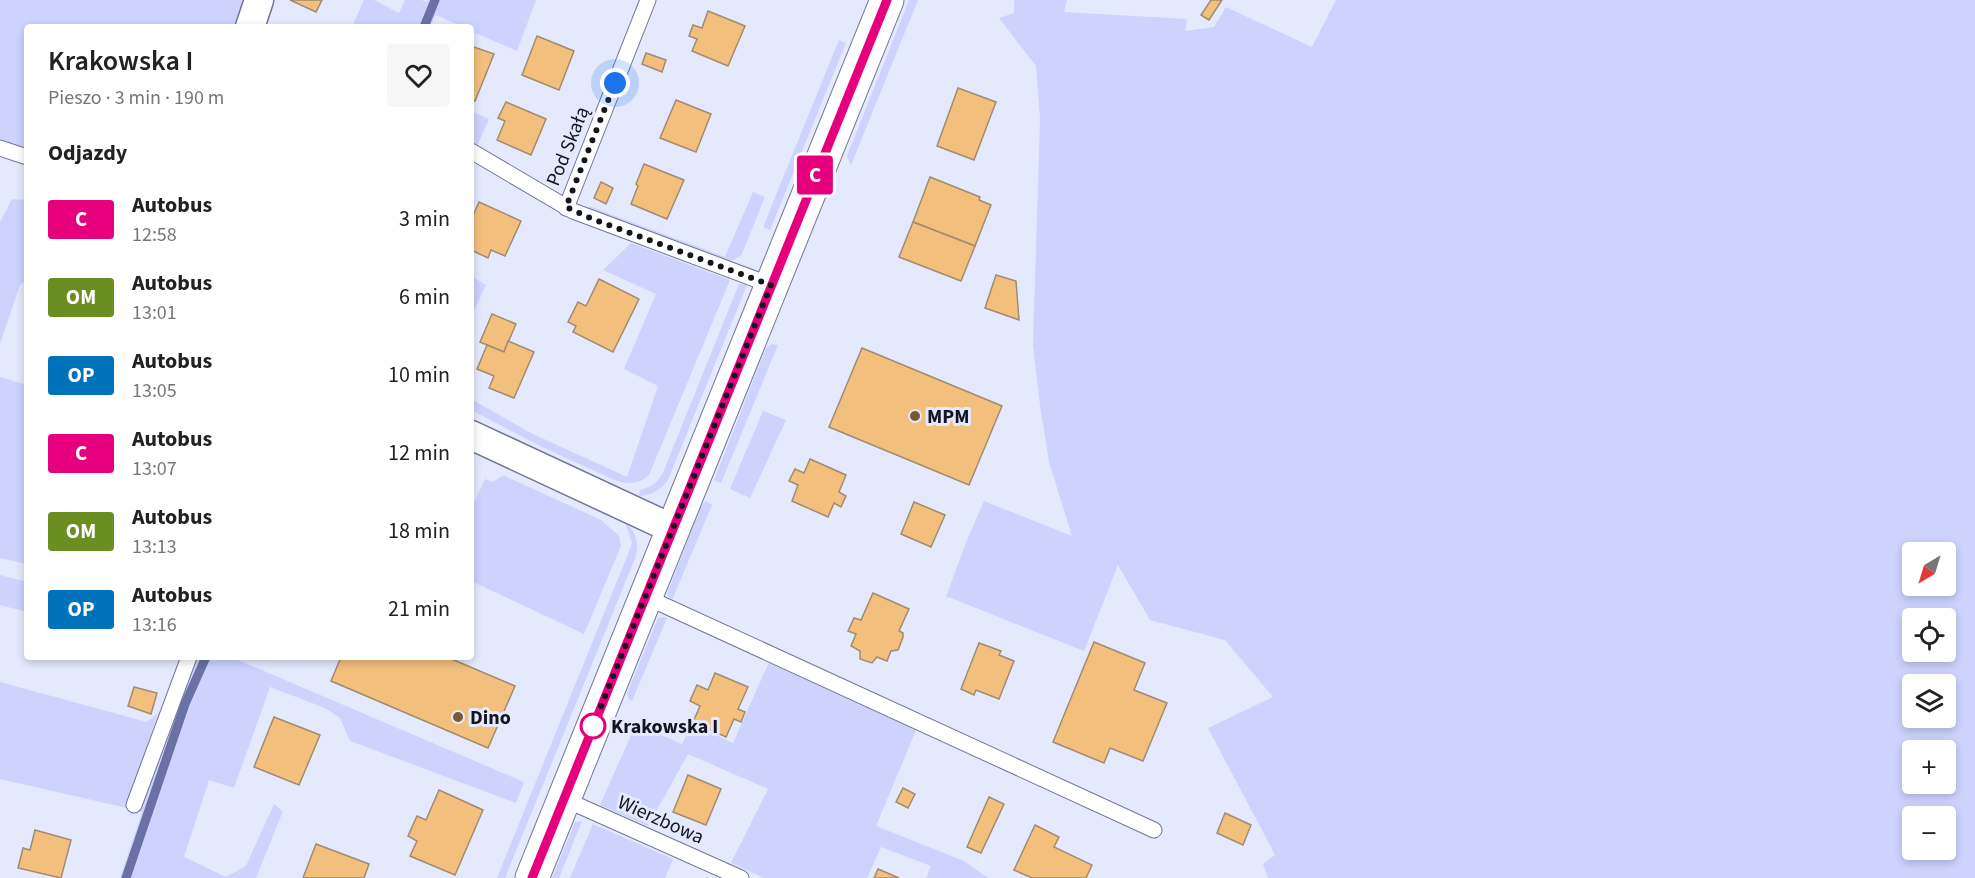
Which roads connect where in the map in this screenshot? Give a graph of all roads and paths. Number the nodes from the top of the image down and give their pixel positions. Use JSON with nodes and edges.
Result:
{"nodes":[{"id":1,"x":259,"y":0,"type":"edge"},
{"id":2,"x":648,"y":0,"type":"edge"},
{"id":3,"x":887,"y":0,"type":"edge"},
{"id":4,"x":251,"y":24,"type":"edge"},
{"id":5,"x":0,"y":148,"type":"edge"},
{"id":6,"x":474,"y":153,"type":"edge"},
{"id":7,"x":24,"y":156,"type":"edge"},
{"id":8,"x":566,"y":207,"type":"junction"},
{"id":9,"x":771,"y":285,"type":"junction"},
{"id":10,"x":474,"y":436,"type":"edge"},
{"id":11,"x":673,"y":529,"type":"junction"},
{"id":12,"x":646,"y":597,"type":"junction"},
{"id":13,"x":188,"y":660,"type":"edge"},
{"id":14,"x":564,"y":799,"type":"junction"},
{"id":15,"x":134,"y":805,"type":"dead end"},
{"id":16,"x":1154,"y":830,"type":"dead end"},
{"id":17,"x":532,"y":878,"type":"edge"},
{"id":18,"x":741,"y":878,"type":"edge"}],
"edges":[{"from":1,"to":4,"type":"street"},
{"from":2,"to":8,"type":"lane","name":"Pod Skałą"},
{"from":3,"to":9,"type":"main road"},
{"from":5,"to":7,"type":"lane"},
{"from":6,"to":8,"type":"lane"},
{"from":8,"to":9,"type":"lane"},
{"from":9,"to":11,"type":"main road"},
{"from":10,"to":11,"type":"street"},
{"from":11,"to":12,"type":"main road"},
{"from":12,"to":14,"type":"main road"},
{"from":12,"to":16,"type":"lane"},
{"from":13,"to":15,"type":"lane"},
{"from":14,"to":17,"type":"main road"},
{"from":14,"to":18,"type":"lane","name":"Wierzbowa"}]}
